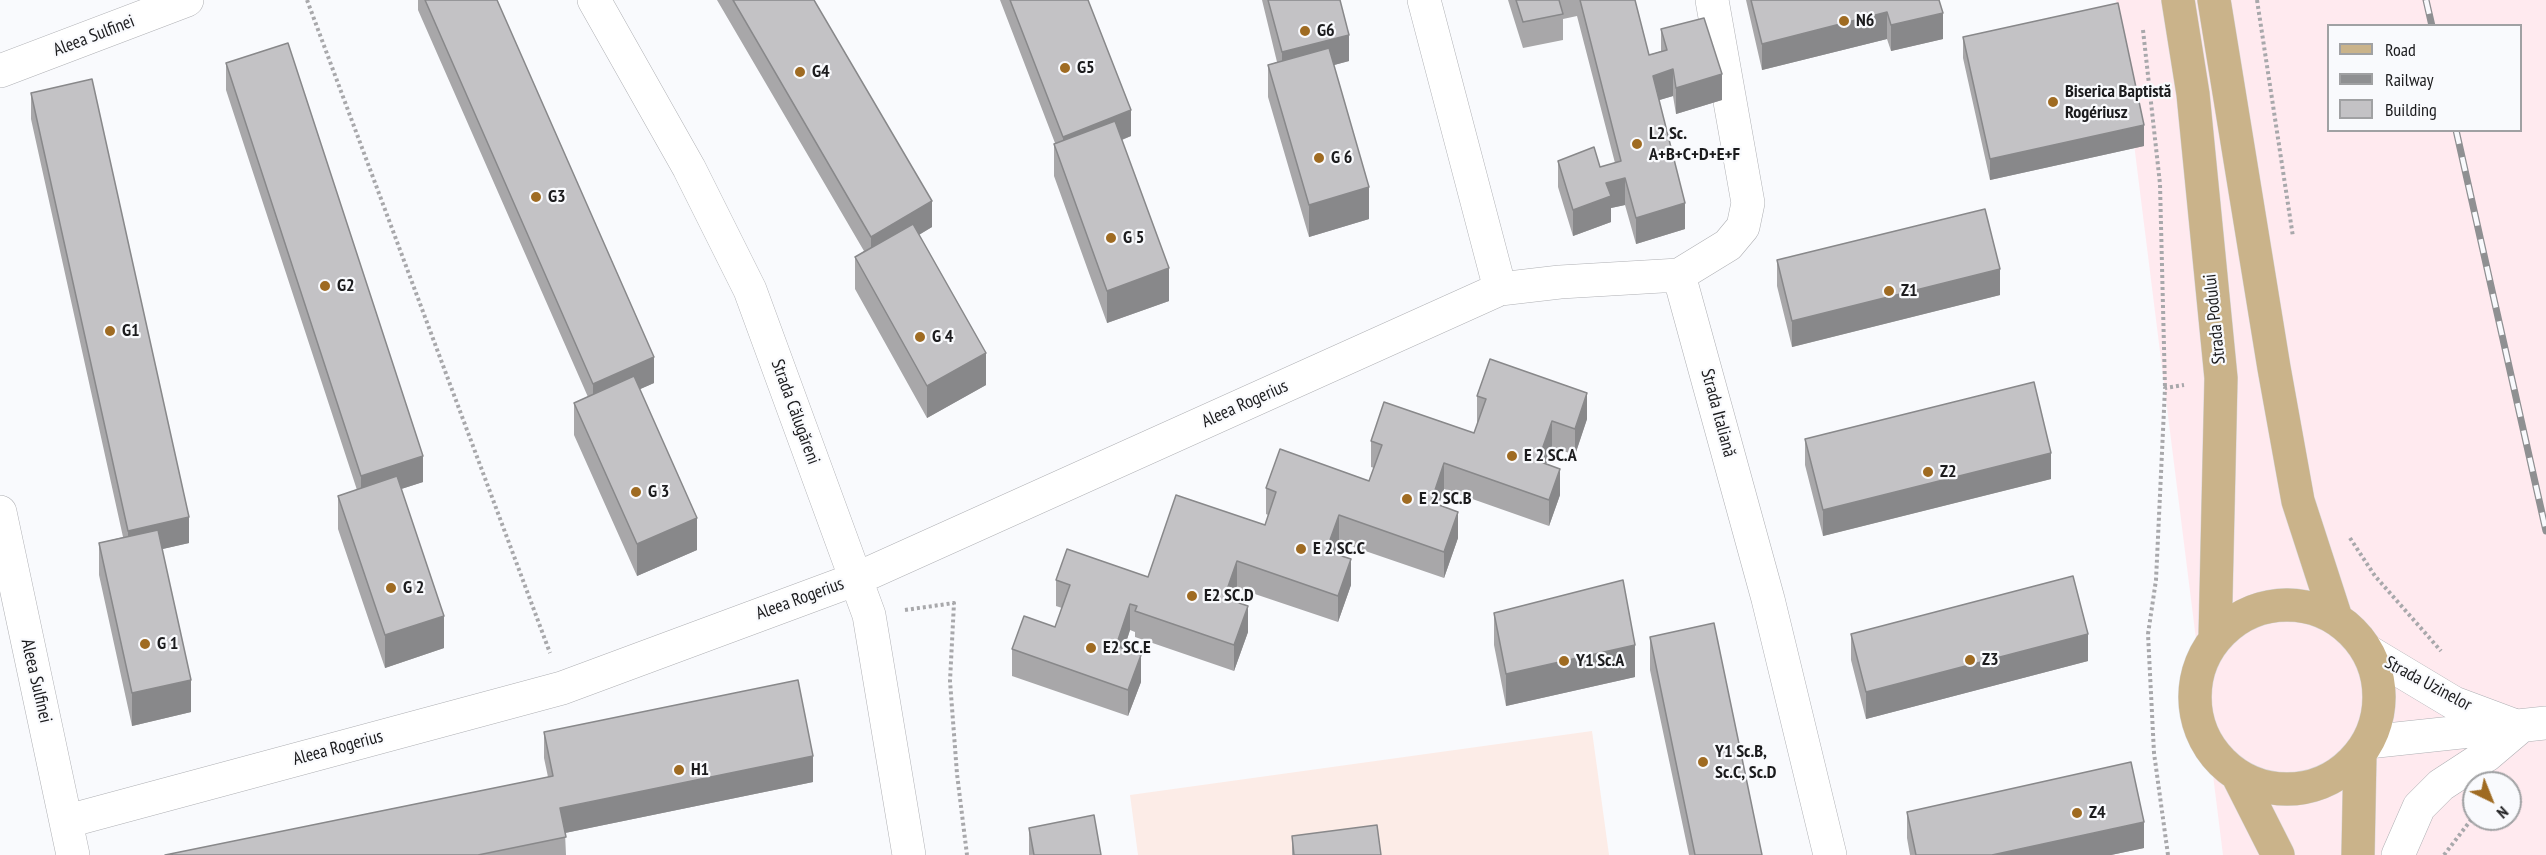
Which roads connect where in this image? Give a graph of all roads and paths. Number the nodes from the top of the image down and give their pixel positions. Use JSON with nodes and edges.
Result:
{"nodes":[{"id":1,"x":187,"y":0,"type":"edge"},
{"id":2,"x":307,"y":0,"type":"edge"},
{"id":3,"x":594,"y":0,"type":"edge"},
{"id":4,"x":1424,"y":0,"type":"edge"},
{"id":5,"x":1712,"y":0,"type":"edge"},
{"id":6,"x":2178,"y":0,"type":"edge"},
{"id":7,"x":2214,"y":0,"type":"edge"},
{"id":8,"x":2257,"y":0,"type":"edge"},
{"id":9,"x":2142,"y":23,"type":"dead end"},
{"id":10,"x":0,"y":71,"type":"edge"},
{"id":11,"x":2294,"y":244,"type":"dead end"},
{"id":12,"x":1679,"y":275,"type":"junction"},
{"id":13,"x":1500,"y":290,"type":"junction"},
{"id":14,"x":2221,"y":378,"type":"junction"},
{"id":15,"x":2165,"y":388,"type":"junction"},
{"id":16,"x":2,"y":531,"type":"edge"},
{"id":17,"x":2349,"y":534,"type":"dead end"},
{"id":18,"x":856,"y":579,"type":"junction"},
{"id":19,"x":869,"y":615,"type":"junction"},
{"id":20,"x":2336,"y":618,"type":"junction"},
{"id":21,"x":2215,"y":639,"type":"junction"},
{"id":22,"x":2369,"y":652,"type":"junction"},
{"id":23,"x":2445,"y":656,"type":"dead end"},
{"id":24,"x":562,"y":688,"type":"junction"},
{"id":25,"x":2533,"y":725,"type":"edge"},
{"id":26,"x":2364,"y":748,"type":"junction"},
{"id":27,"x":2238,"y":776,"type":"junction"},
{"id":28,"x":68,"y":821,"type":"junction"},
{"id":29,"x":2462,"y":831,"type":"edge"},
{"id":30,"x":74,"y":855,"type":"edge"},
{"id":31,"x":909,"y":855,"type":"edge"},
{"id":32,"x":968,"y":855,"type":"edge"},
{"id":33,"x":1830,"y":855,"type":"edge"},
{"id":34,"x":2169,"y":855,"type":"edge"},
{"id":35,"x":2278,"y":855,"type":"edge"},
{"id":36,"x":2358,"y":855,"type":"edge"},
{"id":37,"x":2398,"y":855,"type":"edge"},
{"id":38,"x":2444,"y":855,"type":"edge"}],
"edges":[{"from":1,"to":10,"type":"street","name":"Aleea Sulfinei"},
{"from":2,"to":24,"type":"path"},
{"from":3,"to":18,"type":"street","name":"Strada Călugăreni"},
{"from":4,"to":13,"type":"street"},
{"from":5,"to":12,"type":"street"},
{"from":6,"to":14,"type":"main road","name":"Strada Podului"},
{"from":7,"to":20,"type":"main road"},
{"from":8,"to":11,"type":"path"},
{"from":9,"to":15,"type":"path"},
{"from":12,"to":13,"type":"street","name":"Aleea Rogerius"},
{"from":12,"to":33,"type":"street","name":"Strada Italiană"},
{"from":13,"to":18,"type":"street","name":"Aleea Rogerius"},
{"from":14,"to":15,"type":"path"},
{"from":14,"to":21,"type":"main road","name":"Strada Podului"},
{"from":15,"to":34,"type":"path"},
{"from":16,"to":28,"type":"street","name":"Aleea Sulfinei"},
{"from":17,"to":23,"type":"path"},
{"from":18,"to":19,"type":"street","name":"Strada Călugăreni"},
{"from":18,"to":24,"type":"street","name":"Aleea Rogerius"},
{"from":19,"to":31,"type":"street","name":"Strada Călugăreni"},
{"from":19,"to":32,"type":"path"},
{"from":20,"to":21,"type":"main road"},
{"from":20,"to":22,"type":"main road"},
{"from":21,"to":27,"type":"main road"},
{"from":22,"to":25,"type":"street","name":"Strada Uzinelor"},
{"from":22,"to":26,"type":"main road"},
{"from":24,"to":28,"type":"street","name":"Aleea Rogerius"},
{"from":25,"to":26,"type":"street","name":"Strada Uzinelor"},
{"from":25,"to":37,"type":"street"},
{"from":26,"to":27,"type":"main road"},
{"from":26,"to":36,"type":"main road"},
{"from":27,"to":35,"type":"main road"},
{"from":28,"to":30,"type":"street","name":"Aleea Sulfinei"},
{"from":29,"to":38,"type":"path"}]}
